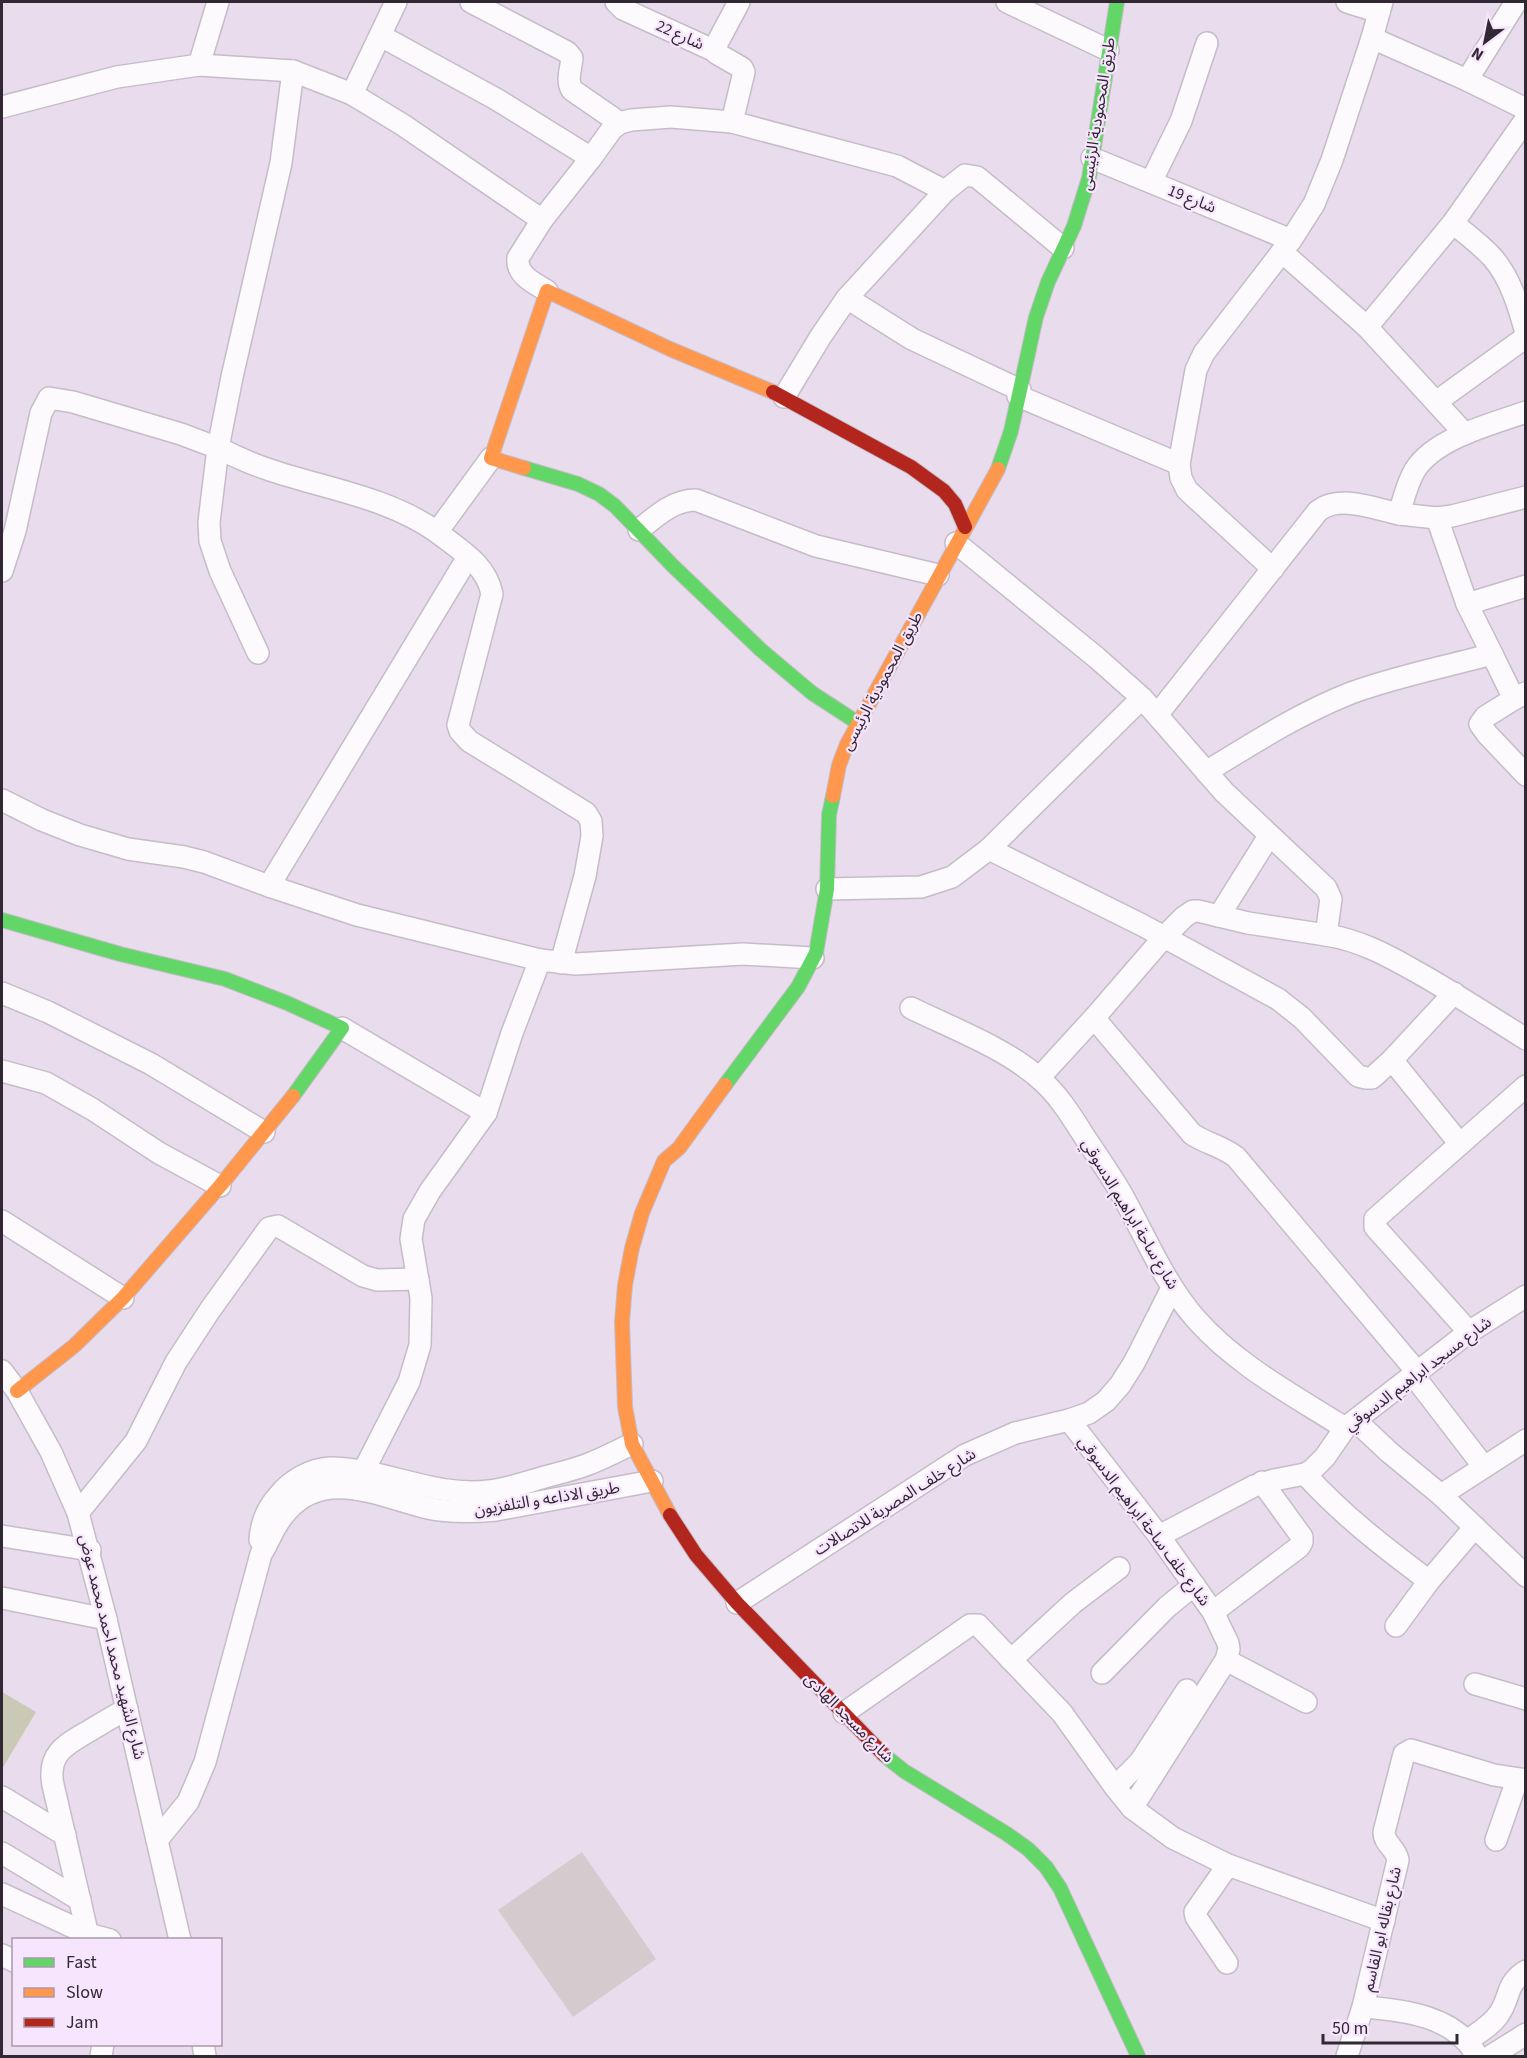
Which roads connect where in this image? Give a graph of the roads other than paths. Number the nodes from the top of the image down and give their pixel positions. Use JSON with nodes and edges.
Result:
{"nodes":[{"id":1,"x":218,"y":2,"type":"edge"},
{"id":2,"x":396,"y":2,"type":"edge"},
{"id":3,"x":471,"y":2,"type":"edge"},
{"id":4,"x":616,"y":2,"type":"edge"},
{"id":5,"x":739,"y":2,"type":"edge"},
{"id":6,"x":1007,"y":2,"type":"edge"},
{"id":7,"x":1117,"y":2,"type":"edge"},
{"id":8,"x":1347,"y":2,"type":"edge"},
{"id":9,"x":1516,"y":2,"type":"edge"},
{"id":10,"x":1380,"y":7,"type":"edge"},
{"id":11,"x":381,"y":36,"type":"junction"},
{"id":12,"x":1372,"y":38,"type":"junction"},
{"id":13,"x":1207,"y":43,"type":"dead end"},
{"id":14,"x":1108,"y":50,"type":"junction"},
{"id":15,"x":714,"y":51,"type":"junction"},
{"id":16,"x":200,"y":64,"type":"junction"},
{"id":17,"x":293,"y":71,"type":"junction"},
{"id":18,"x":1467,"y":80,"type":"junction"},
{"id":19,"x":352,"y":94,"type":"junction"},
{"id":20,"x":2,"y":107,"type":"edge"},
{"id":21,"x":1526,"y":109,"type":"edge"},
{"id":22,"x":1526,"y":119,"type":"edge"},
{"id":23,"x":732,"y":122,"type":"junction"},
{"id":24,"x":620,"y":123,"type":"junction"},
{"id":25,"x":591,"y":158,"type":"junction"},
{"id":26,"x":1092,"y":158,"type":"junction"},
{"id":27,"x":1151,"y":182,"type":"junction"},
{"id":28,"x":945,"y":190,"type":"junction"},
{"id":29,"x":542,"y":220,"type":"junction"},
{"id":30,"x":1453,"y":223,"type":"junction"},
{"id":31,"x":1287,"y":246,"type":"junction"},
{"id":32,"x":1064,"y":248,"type":"junction"},
{"id":33,"x":547,"y":291,"type":"junction"},
{"id":34,"x":847,"y":298,"type":"junction"},
{"id":35,"x":1367,"y":327,"type":"junction"},
{"id":36,"x":1526,"y":335,"type":"edge"},
{"id":37,"x":1019,"y":393,"type":"junction"},
{"id":38,"x":784,"y":397,"type":"junction"},
{"id":39,"x":1436,"y":402,"type":"junction"},
{"id":40,"x":1526,"y":412,"type":"edge"},
{"id":41,"x":1465,"y":434,"type":"junction"},
{"id":42,"x":218,"y":448,"type":"junction"},
{"id":43,"x":491,"y":458,"type":"junction"},
{"id":44,"x":1179,"y":464,"type":"junction"},
{"id":45,"x":1526,"y":497,"type":"edge"},
{"id":46,"x":1399,"y":514,"type":"junction"},
{"id":47,"x":1437,"y":518,"type":"junction"},
{"id":48,"x":639,"y":530,"type":"junction"},
{"id":49,"x":437,"y":532,"type":"junction"},
{"id":50,"x":960,"y":535,"type":"junction"},
{"id":51,"x":468,"y":557,"type":"junction"},
{"id":52,"x":1273,"y":569,"type":"junction"},
{"id":53,"x":2,"y":571,"type":"edge"},
{"id":54,"x":938,"y":576,"type":"junction"},
{"id":55,"x":1526,"y":586,"type":"edge"},
{"id":56,"x":1467,"y":604,"type":"junction"},
{"id":57,"x":258,"y":653,"type":"dead end"},
{"id":58,"x":1492,"y":654,"type":"junction"},
{"id":59,"x":1520,"y":696,"type":"edge"},
{"id":60,"x":1142,"y":698,"type":"junction"},
{"id":61,"x":1157,"y":715,"type":"junction"},
{"id":62,"x":858,"y":723,"type":"junction"},
{"id":63,"x":1206,"y":772,"type":"junction"},
{"id":64,"x":1526,"y":775,"type":"edge"},
{"id":65,"x":2,"y":800,"type":"edge"},
{"id":66,"x":1269,"y":836,"type":"junction"},
{"id":67,"x":989,"y":849,"type":"junction"},
{"id":68,"x":270,"y":886,"type":"junction"},
{"id":69,"x":827,"y":889,"type":"junction"},
{"id":70,"x":1219,"y":916,"type":"junction"},
{"id":71,"x":2,"y":920,"type":"edge"},
{"id":72,"x":1326,"y":935,"type":"junction"},
{"id":73,"x":1164,"y":937,"type":"junction"},
{"id":74,"x":813,"y":958,"type":"junction"},
{"id":75,"x":550,"y":961,"type":"junction"},
{"id":76,"x":2,"y":993,"type":"edge"},
{"id":77,"x":1454,"y":993,"type":"junction"},
{"id":78,"x":911,"y":1008,"type":"dead end"},
{"id":79,"x":1094,"y":1018,"type":"junction"},
{"id":80,"x":342,"y":1028,"type":"junction"},
{"id":81,"x":1526,"y":1039,"type":"edge"},
{"id":82,"x":1392,"y":1060,"type":"junction"},
{"id":83,"x":2,"y":1071,"type":"edge"},
{"id":84,"x":1039,"y":1078,"type":"junction"},
{"id":85,"x":1526,"y":1086,"type":"edge"},
{"id":86,"x":486,"y":1113,"type":"junction"},
{"id":87,"x":264,"y":1132,"type":"junction"},
{"id":88,"x":1460,"y":1144,"type":"junction"},
{"id":89,"x":220,"y":1186,"type":"junction"},
{"id":90,"x":2,"y":1221,"type":"edge"},
{"id":91,"x":418,"y":1279,"type":"junction"},
{"id":92,"x":1172,"y":1288,"type":"junction"},
{"id":93,"x":1526,"y":1296,"type":"edge"},
{"id":94,"x":123,"y":1298,"type":"junction"},
{"id":95,"x":1469,"y":1332,"type":"junction"},
{"id":96,"x":2,"y":1371,"type":"edge"},
{"id":97,"x":1416,"y":1375,"type":"junction"},
{"id":98,"x":17,"y":1391,"type":"junction"},
{"id":99,"x":1069,"y":1420,"type":"junction"},
{"id":100,"x":1351,"y":1424,"type":"junction"},
{"id":101,"x":1526,"y":1440,"type":"edge"},
{"id":102,"x":632,"y":1444,"type":"junction"},
{"id":103,"x":1484,"y":1467,"type":"junction"},
{"id":104,"x":1305,"y":1474,"type":"junction"},
{"id":105,"x":360,"y":1481,"type":"junction"},
{"id":106,"x":652,"y":1481,"type":"junction"},
{"id":107,"x":1262,"y":1482,"type":"junction"},
{"id":108,"x":1441,"y":1496,"type":"junction"},
{"id":109,"x":78,"y":1513,"type":"junction"},
{"id":110,"x":1475,"y":1527,"type":"junction"},
{"id":111,"x":2,"y":1536,"type":"edge"},
{"id":112,"x":1159,"y":1536,"type":"junction"},
{"id":113,"x":90,"y":1550,"type":"junction"},
{"id":114,"x":1119,"y":1568,"type":"dead end"},
{"id":115,"x":1526,"y":1576,"type":"edge"},
{"id":116,"x":1429,"y":1581,"type":"junction"},
{"id":117,"x":1194,"y":1585,"type":"junction"},
{"id":118,"x":2,"y":1598,"type":"edge"},
{"id":119,"x":737,"y":1603,"type":"junction"},
{"id":120,"x":1213,"y":1612,"type":"junction"},
{"id":121,"x":106,"y":1619,"type":"junction"},
{"id":122,"x":1396,"y":1626,"type":"dead end"},
{"id":123,"x":1011,"y":1660,"type":"junction"},
{"id":124,"x":1226,"y":1660,"type":"junction"},
{"id":125,"x":1102,"y":1673,"type":"dead end"},
{"id":126,"x":1475,"y":1684,"type":"dead end"},
{"id":127,"x":1187,"y":1690,"type":"dead end"},
{"id":128,"x":1526,"y":1699,"type":"edge"},
{"id":129,"x":1306,"y":1702,"type":"dead end"},
{"id":130,"x":127,"y":1709,"type":"junction"},
{"id":131,"x":844,"y":1713,"type":"junction"},
{"id":132,"x":1521,"y":1780,"type":"edge"},
{"id":133,"x":1115,"y":1787,"type":"junction"},
{"id":134,"x":2,"y":1797,"type":"edge"},
{"id":135,"x":1132,"y":1808,"type":"junction"},
{"id":136,"x":65,"y":1835,"type":"junction"},
{"id":137,"x":157,"y":1840,"type":"junction"},
{"id":138,"x":1496,"y":1840,"type":"dead end"},
{"id":139,"x":2,"y":1853,"type":"edge"},
{"id":140,"x":1228,"y":1865,"type":"junction"},
{"id":141,"x":2,"y":1894,"type":"edge"},
{"id":142,"x":80,"y":1900,"type":"junction"},
{"id":143,"x":1384,"y":1921,"type":"junction"},
{"id":144,"x":88,"y":1937,"type":"edge"},
{"id":145,"x":180,"y":1938,"type":"edge"},
{"id":146,"x":1227,"y":1963,"type":"dead end"},
{"id":147,"x":1526,"y":1971,"type":"edge"},
{"id":148,"x":1363,"y":2007,"type":"junction"},
{"id":149,"x":1526,"y":2034,"type":"edge"},
{"id":150,"x":1472,"y":2049,"type":"edge"},
{"id":151,"x":1138,"y":2056,"type":"edge"},
{"id":152,"x":1347,"y":2056,"type":"edge"},
{"id":153,"x":1491,"y":2056,"type":"edge"}],
"edges":[{"from":1,"to":16,"type":"street"},
{"from":2,"to":11,"type":"street"},
{"from":3,"to":24,"type":"street"},
{"from":4,"to":15,"type":"street","name":"شارع 22"},
{"from":5,"to":15,"type":"street"},
{"from":6,"to":14,"type":"street"},
{"from":7,"to":14,"type":"street","name":"طريق المحمودية الرئيسى"},
{"from":8,"to":10,"type":"street"},
{"from":9,"to":18,"type":"street"},
{"from":10,"to":12,"type":"street"},
{"from":11,"to":19,"type":"street"},
{"from":11,"to":25,"type":"street"},
{"from":12,"to":18,"type":"street"},
{"from":12,"to":31,"type":"street"},
{"from":13,"to":27,"type":"street"},
{"from":14,"to":26,"type":"street","name":"طريق المحمودية الرئيسى"},
{"from":15,"to":23,"type":"street","name":"شارع 22"},
{"from":16,"to":17,"type":"street"},
{"from":16,"to":20,"type":"street"},
{"from":17,"to":19,"type":"street"},
{"from":17,"to":42,"type":"street"},
{"from":18,"to":21,"type":"street"},
{"from":19,"to":29,"type":"street"},
{"from":22,"to":30,"type":"street"},
{"from":23,"to":24,"type":"street"},
{"from":23,"to":28,"type":"street"},
{"from":24,"to":25,"type":"street"},
{"from":25,"to":29,"type":"street"},
{"from":26,"to":27,"type":"street","name":"شارع 19"},
{"from":26,"to":32,"type":"street","name":"طريق المحمودية الرئيسى"},
{"from":27,"to":31,"type":"street","name":"شارع 19"},
{"from":28,"to":32,"type":"street"},
{"from":28,"to":34,"type":"street"},
{"from":29,"to":33,"type":"street"},
{"from":30,"to":35,"type":"street"},
{"from":30,"to":36,"type":"street"},
{"from":31,"to":35,"type":"street","name":"شارع 19"},
{"from":31,"to":44,"type":"street"},
{"from":32,"to":37,"type":"street","name":"طريق المحمودية الرئيسى"},
{"from":33,"to":38,"type":"street"},
{"from":33,"to":43,"type":"street"},
{"from":34,"to":37,"type":"street"},
{"from":34,"to":38,"type":"street"},
{"from":35,"to":39,"type":"street","name":"شارع 19"},
{"from":36,"to":39,"type":"street"},
{"from":37,"to":44,"type":"street"},
{"from":37,"to":50,"type":"street","name":"طريق المحمودية الرئيسى"},
{"from":38,"to":50,"type":"street"},
{"from":39,"to":41,"type":"street","name":"شارع 19"},
{"from":40,"to":41,"type":"street"},
{"from":41,"to":46,"type":"street"},
{"from":42,"to":49,"type":"street"},
{"from":42,"to":53,"type":"street"},
{"from":42,"to":57,"type":"street"},
{"from":43,"to":48,"type":"street"},
{"from":43,"to":49,"type":"street"},
{"from":44,"to":52,"type":"street"},
{"from":45,"to":47,"type":"street"},
{"from":46,"to":47,"type":"street"},
{"from":46,"to":52,"type":"street"},
{"from":47,"to":56,"type":"street"},
{"from":48,"to":54,"type":"street"},
{"from":48,"to":62,"type":"street"},
{"from":49,"to":51,"type":"street"},
{"from":50,"to":54,"type":"street","name":"طريق المحمودية الرئيسى"},
{"from":50,"to":60,"type":"street"},
{"from":51,"to":68,"type":"street"},
{"from":51,"to":75,"type":"street"},
{"from":52,"to":61,"type":"street"},
{"from":54,"to":62,"type":"street","name":"طريق المحمودية الرئيسى"},
{"from":55,"to":56,"type":"street"},
{"from":56,"to":58,"type":"street"},
{"from":58,"to":59,"type":"street"},
{"from":58,"to":63,"type":"street"},
{"from":59,"to":64,"type":"street"},
{"from":60,"to":61,"type":"street"},
{"from":60,"to":67,"type":"street"},
{"from":61,"to":63,"type":"street"},
{"from":62,"to":69,"type":"street","name":"طريق المحمودية الرئيسى"},
{"from":63,"to":66,"type":"street"},
{"from":65,"to":68,"type":"street"},
{"from":66,"to":70,"type":"street"},
{"from":66,"to":72,"type":"street"},
{"from":67,"to":69,"type":"street"},
{"from":67,"to":73,"type":"street"},
{"from":68,"to":75,"type":"street"},
{"from":69,"to":74,"type":"street","name":"طريق المحمودية الرئيسى"},
{"from":70,"to":72,"type":"street"},
{"from":70,"to":73,"type":"street"},
{"from":71,"to":80,"type":"street"},
{"from":72,"to":77,"type":"street"},
{"from":73,"to":79,"type":"street"},
{"from":73,"to":82,"type":"street"},
{"from":74,"to":75,"type":"street"},
{"from":74,"to":102,"type":"street","name":"طريق المحمودية الرئيسى"},
{"from":75,"to":86,"type":"street"},
{"from":76,"to":87,"type":"street"},
{"from":77,"to":81,"type":"street"},
{"from":77,"to":82,"type":"street"},
{"from":78,"to":84,"type":"street","name":"شارع ساحة ابراهيم الدسوقي"},
{"from":79,"to":84,"type":"street"},
{"from":79,"to":97,"type":"street"},
{"from":80,"to":86,"type":"street"},
{"from":80,"to":87,"type":"street"},
{"from":82,"to":88,"type":"street"},
{"from":83,"to":89,"type":"street"},
{"from":84,"to":92,"type":"street","name":"شارع ساحة ابراهيم الدسوقي"},
{"from":85,"to":88,"type":"street"},
{"from":86,"to":91,"type":"street"},
{"from":87,"to":89,"type":"street"},
{"from":88,"to":95,"type":"street"},
{"from":89,"to":94,"type":"street"},
{"from":90,"to":94,"type":"street"},
{"from":91,"to":105,"type":"street"},
{"from":91,"to":109,"type":"street"},
{"from":92,"to":99,"type":"street","name":"شارع خلف المصرية للاتصالات"},
{"from":92,"to":100,"type":"street","name":"شارع ساحة ابراهيم الدسوقي"},
{"from":93,"to":95,"type":"street","name":"شارع مسجد ابراهيم الدسوقي"},
{"from":94,"to":98,"type":"street"},
{"from":95,"to":97,"type":"street","name":"شارع مسجد ابراهيم الدسوقي"},
{"from":96,"to":98,"type":"street","name":"شارع الشهيد محمد احمد محمد عوض"},
{"from":97,"to":100,"type":"street","name":"شارع مسجد ابراهيم الدسوقي"},
{"from":97,"to":103,"type":"street"},
{"from":98,"to":109,"type":"street","name":"شارع الشهيد محمد احمد محمد عوض"},
{"from":99,"to":112,"type":"street","name":"شارع خلف ساحة ابراهيم الدسوقي"},
{"from":99,"to":119,"type":"street","name":"شارع خلف المصرية للاتصالات"},
{"from":100,"to":104,"type":"street","name":"شارع مسجد ابراهيم الدسوقي"},
{"from":100,"to":108,"type":"street","name":"شارع ساحة ابراهيم الدسوقي"},
{"from":101,"to":103,"type":"street"},
{"from":102,"to":105,"type":"street","name":"طريق الاذاعه و التلفزيون"},
{"from":102,"to":106,"type":"street","name":"شارع مسجد الهادى"},
{"from":103,"to":108,"type":"street"},
{"from":104,"to":107,"type":"street"},
{"from":104,"to":116,"type":"street"},
{"from":105,"to":106,"type":"street","name":"طريق الاذاعه و التلفزيون"},
{"from":105,"to":137,"type":"street","name":"طريق الاذاعه و التلفزيون"},
{"from":106,"to":119,"type":"street","name":"شارع مسجد الهادى"},
{"from":107,"to":112,"type":"street"},
{"from":107,"to":120,"type":"street"},
{"from":108,"to":110,"type":"street","name":"شارع ساحة ابراهيم الدسوقي"},
{"from":109,"to":113,"type":"street","name":"شارع الشهيد محمد احمد محمد عوض"},
{"from":110,"to":115,"type":"street","name":"شارع ساحة ابراهيم الدسوقي"},
{"from":110,"to":116,"type":"street"},
{"from":111,"to":113,"type":"street"},
{"from":112,"to":117,"type":"street","name":"شارع خلف ساحة ابراهيم الدسوقي"},
{"from":113,"to":121,"type":"street","name":"شارع الشهيد محمد احمد محمد عوض"},
{"from":114,"to":123,"type":"street"},
{"from":116,"to":122,"type":"street"},
{"from":117,"to":120,"type":"street","name":"شارع خلف ساحة ابراهيم الدسوقي"},
{"from":117,"to":125,"type":"street"},
{"from":118,"to":121,"type":"street"},
{"from":119,"to":131,"type":"street","name":"شارع مسجد الهادى"},
{"from":120,"to":124,"type":"street","name":"شارع خلف ساحة ابراهيم الدسوقي"},
{"from":121,"to":130,"type":"street","name":"شارع الشهيد محمد احمد محمد عوض"},
{"from":123,"to":131,"type":"street"},
{"from":123,"to":133,"type":"street"},
{"from":124,"to":129,"type":"street"},
{"from":124,"to":135,"type":"street"},
{"from":126,"to":128,"type":"street"},
{"from":127,"to":133,"type":"street"},
{"from":130,"to":136,"type":"street"},
{"from":130,"to":137,"type":"street","name":"شارع الشهيد محمد احمد محمد عوض"},
{"from":131,"to":151,"type":"street","name":"شارع مسجد الهادى"},
{"from":132,"to":138,"type":"street"},
{"from":132,"to":143,"type":"street","name":"شارع بقاله ابو القاسم"},
{"from":133,"to":135,"type":"street"},
{"from":134,"to":136,"type":"street"},
{"from":135,"to":140,"type":"street"},
{"from":136,"to":142,"type":"street"},
{"from":137,"to":145,"type":"street","name":"شارع الشهيد محمد احمد محمد عوض"},
{"from":139,"to":142,"type":"street"},
{"from":140,"to":143,"type":"street"},
{"from":140,"to":146,"type":"street"},
{"from":141,"to":144,"type":"street"},
{"from":142,"to":144,"type":"street"},
{"from":143,"to":148,"type":"street","name":"شارع بقاله ابو القاسم"},
{"from":147,"to":150,"type":"street"},
{"from":148,"to":150,"type":"street"},
{"from":148,"to":152,"type":"street","name":"شارع بقاله ابو القاسم"},
{"from":149,"to":153,"type":"street"}]}
